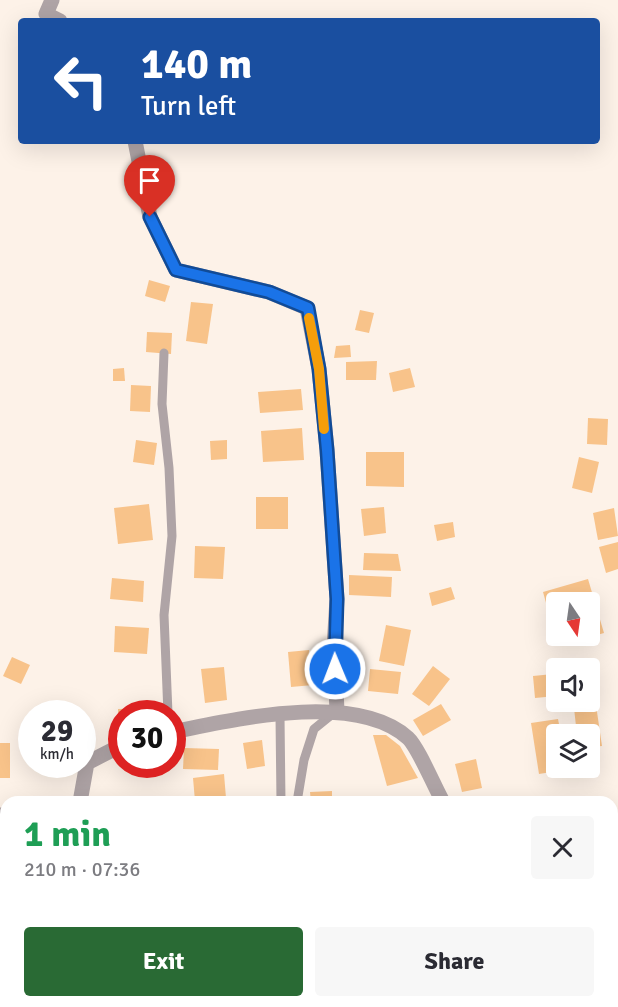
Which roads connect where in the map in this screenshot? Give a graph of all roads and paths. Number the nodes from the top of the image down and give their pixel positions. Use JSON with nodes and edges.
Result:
{"nodes":[{"id":1,"x":52,"y":0,"type":"edge"},
{"id":2,"x":54,"y":18,"type":"edge"},
{"id":3,"x":136,"y":144,"type":"edge"},
{"id":4,"x":164,"y":353,"type":"dead end"},
{"id":5,"x":167,"y":700,"type":"edge"},
{"id":6,"x":337,"y":711,"type":"junction"},
{"id":7,"x":280,"y":716,"type":"junction"},
{"id":8,"x":186,"y":729,"type":"edge"},
{"id":9,"x":108,"y":752,"type":"edge"},
{"id":10,"x":81,"y":796,"type":"edge"},
{"id":11,"x":281,"y":796,"type":"edge"},
{"id":12,"x":298,"y":796,"type":"edge"},
{"id":13,"x":440,"y":796,"type":"edge"}],
"edges":[{"from":1,"to":2,"type":"street"},
{"from":3,"to":6,"type":"street"},
{"from":4,"to":5,"type":"lane"},
{"from":6,"to":7,"type":"street"},
{"from":6,"to":12,"type":"lane"},
{"from":6,"to":13,"type":"street"},
{"from":7,"to":8,"type":"street"},
{"from":7,"to":11,"type":"lane"},
{"from":9,"to":10,"type":"street"}]}
